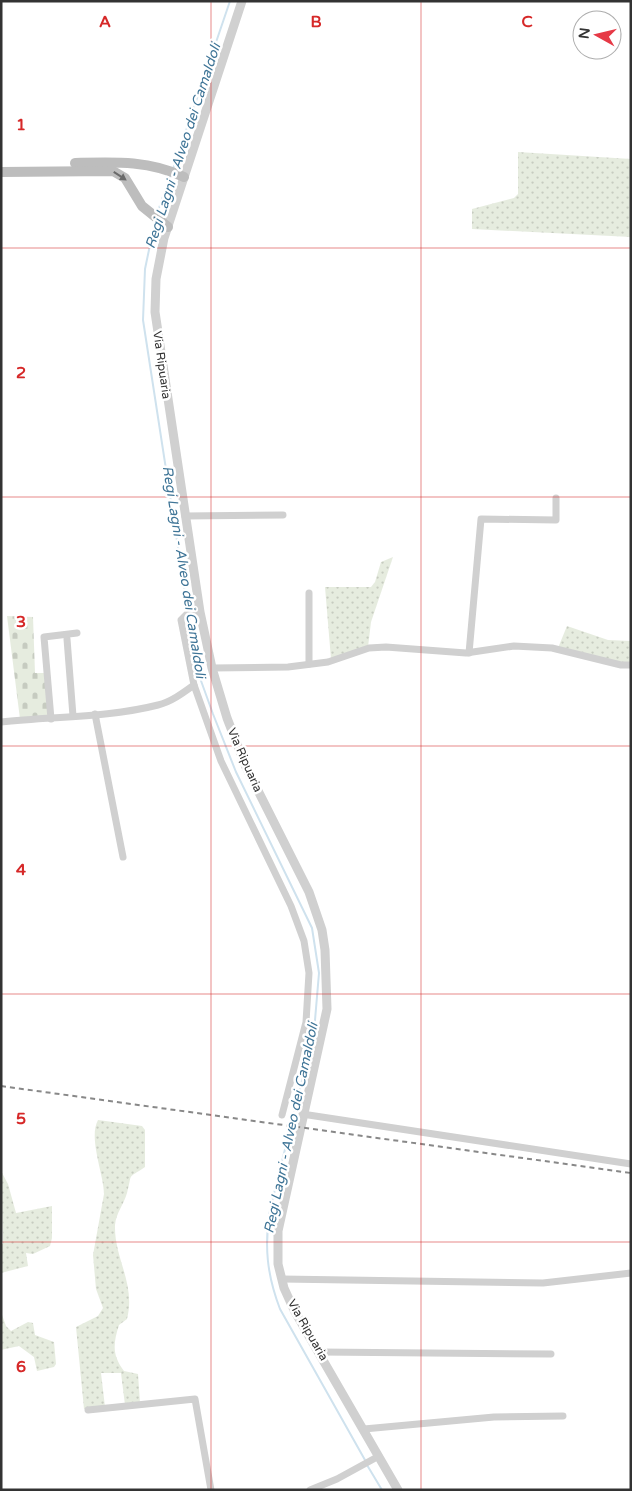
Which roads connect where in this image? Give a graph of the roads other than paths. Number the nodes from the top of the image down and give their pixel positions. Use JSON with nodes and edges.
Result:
{"nodes":[{"id":1,"x":242,"y":1,"type":"edge"},
{"id":2,"x":1,"y":166,"type":"edge"},
{"id":3,"x":1,"y":172,"type":"edge"},
{"id":4,"x":184,"y":177,"type":"junction"},
{"id":5,"x":165,"y":225,"type":"junction"},
{"id":6,"x":556,"y":498,"type":"dead end"},
{"id":7,"x":283,"y":515,"type":"dead end"},
{"id":8,"x":185,"y":516,"type":"junction"},
{"id":9,"x":309,"y":593,"type":"dead end"},
{"id":10,"x":197,"y":613,"type":"junction"},
{"id":11,"x":77,"y":632,"type":"dead end"},
{"id":12,"x":66,"y":639,"type":"dead end"},
{"id":13,"x":469,"y":652,"type":"junction"},
{"id":14,"x":309,"y":664,"type":"junction"},
{"id":15,"x":631,"y":665,"type":"edge"},
{"id":16,"x":212,"y":668,"type":"junction"},
{"id":17,"x":194,"y":685,"type":"junction"},
{"id":18,"x":95,"y":714,"type":"junction"},
{"id":19,"x":73,"y":716,"type":"junction"},
{"id":20,"x":51,"y":719,"type":"junction"},
{"id":21,"x":1,"y":722,"type":"edge"},
{"id":22,"x":123,"y":857,"type":"dead end"},
{"id":23,"x":302,"y":1114,"type":"junction"},
{"id":24,"x":282,"y":1115,"type":"dead end"},
{"id":25,"x":631,"y":1164,"type":"edge"},
{"id":26,"x":631,"y":1273,"type":"edge"},
{"id":27,"x":282,"y":1279,"type":"junction"},
{"id":28,"x":320,"y":1352,"type":"junction"},
{"id":29,"x":551,"y":1354,"type":"dead end"},
{"id":30,"x":88,"y":1410,"type":"dead end"},
{"id":31,"x":563,"y":1416,"type":"dead end"},
{"id":32,"x":364,"y":1430,"type":"junction"},
{"id":33,"x":377,"y":1458,"type":"junction"},
{"id":34,"x":212,"y":1490,"type":"edge"},
{"id":35,"x":310,"y":1490,"type":"edge"},
{"id":36,"x":398,"y":1490,"type":"edge"}],
"edges":[{"from":1,"to":4,"type":"street","name":"Via Ripuaria"},
{"from":2,"to":4,"type":"main road"},
{"from":3,"to":5,"type":"main road","one_way":true},
{"from":4,"to":5,"type":"street","name":"Via Ripuaria"},
{"from":5,"to":8,"type":"street","name":"Via Ripuaria"},
{"from":6,"to":13,"type":"street"},
{"from":7,"to":8,"type":"street"},
{"from":8,"to":10,"type":"street","name":"Via Ripuaria"},
{"from":9,"to":14,"type":"street"},
{"from":10,"to":16,"type":"street","name":"Via Ripuaria"},
{"from":10,"to":17,"type":"street"},
{"from":11,"to":20,"type":"street"},
{"from":12,"to":19,"type":"street"},
{"from":13,"to":14,"type":"street"},
{"from":13,"to":15,"type":"street"},
{"from":14,"to":16,"type":"street"},
{"from":16,"to":23,"type":"street","name":"Via Ripuaria"},
{"from":17,"to":18,"type":"street"},
{"from":17,"to":24,"type":"street"},
{"from":18,"to":19,"type":"street"},
{"from":18,"to":22,"type":"street"},
{"from":19,"to":20,"type":"street"},
{"from":20,"to":21,"type":"street"},
{"from":23,"to":25,"type":"street"},
{"from":23,"to":27,"type":"street","name":"Via Ripuaria"},
{"from":26,"to":27,"type":"street"},
{"from":27,"to":28,"type":"street","name":"Via Ripuaria"},
{"from":28,"to":29,"type":"street"},
{"from":28,"to":32,"type":"street","name":"Via Ripuaria"},
{"from":30,"to":34,"type":"street"},
{"from":31,"to":32,"type":"street"},
{"from":32,"to":33,"type":"street","name":"Via Ripuaria"},
{"from":33,"to":35,"type":"street"},
{"from":33,"to":36,"type":"street","name":"Via Ripuaria"}]}
